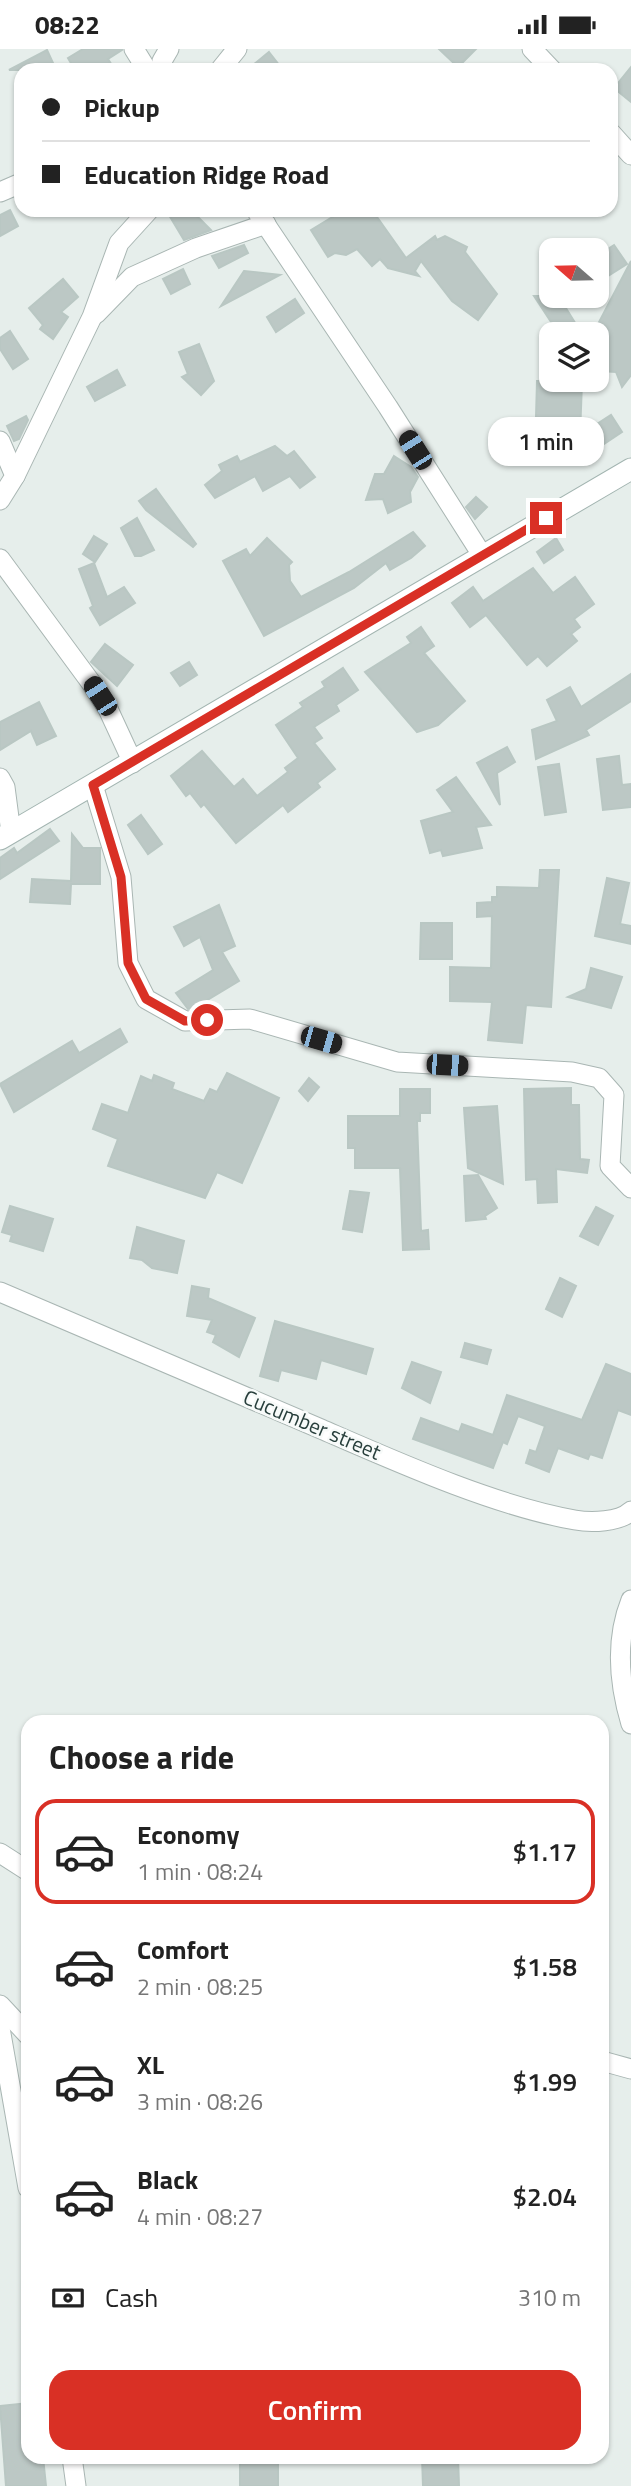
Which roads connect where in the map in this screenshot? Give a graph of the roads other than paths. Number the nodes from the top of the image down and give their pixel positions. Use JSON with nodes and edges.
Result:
{"nodes":[{"id":1,"x":237,"y":49,"type":"edge"},
{"id":2,"x":226,"y":63,"type":"edge"},
{"id":3,"x":618,"y":141,"type":"edge"},
{"id":4,"x":631,"y":155,"type":"edge"},
{"id":5,"x":143,"y":217,"type":"edge"},
{"id":6,"x":261,"y":217,"type":"edge"},
{"id":7,"x":92,"y":317,"type":"junction"},
{"id":8,"x":0,"y":441,"type":"edge"},
{"id":9,"x":631,"y":468,"type":"edge"},
{"id":10,"x":15,"y":476,"type":"junction"},
{"id":11,"x":0,"y":500,"type":"edge"},
{"id":12,"x":482,"y":555,"type":"junction"},
{"id":13,"x":0,"y":559,"type":"edge"},
{"id":14,"x":133,"y":763,"type":"junction"},
{"id":15,"x":0,"y":778,"type":"edge"},
{"id":16,"x":93,"y":785,"type":"junction"},
{"id":17,"x":5,"y":836,"type":"edge"},
{"id":18,"x":631,"y":1188,"type":"edge"},
{"id":19,"x":0,"y":1292,"type":"edge"},
{"id":20,"x":629,"y":1515,"type":"edge"},
{"id":21,"x":631,"y":1600,"type":"edge"},
{"id":22,"x":631,"y":1724,"type":"edge"},
{"id":23,"x":0,"y":1853,"type":"edge"},
{"id":24,"x":21,"y":1866,"type":"edge"},
{"id":25,"x":0,"y":2005,"type":"edge"},
{"id":26,"x":0,"y":2028,"type":"edge"},
{"id":27,"x":21,"y":2028,"type":"edge"},
{"id":28,"x":609,"y":2063,"type":"edge"},
{"id":29,"x":631,"y":2069,"type":"edge"},
{"id":30,"x":21,"y":2148,"type":"edge"},
{"id":31,"x":73,"y":2464,"type":"edge"},
{"id":32,"x":76,"y":2486,"type":"edge"}],
"edges":[{"from":1,"to":2,"type":"street"},
{"from":3,"to":4,"type":"street"},
{"from":5,"to":7,"type":"street"},
{"from":6,"to":7,"type":"street"},
{"from":6,"to":12,"type":"street"},
{"from":7,"to":10,"type":"street"},
{"from":8,"to":10,"type":"street"},
{"from":9,"to":12,"type":"main road"},
{"from":10,"to":11,"type":"street"},
{"from":12,"to":14,"type":"main road"},
{"from":13,"to":14,"type":"street"},
{"from":14,"to":16,"type":"main road"},
{"from":15,"to":17,"type":"street"},
{"from":16,"to":17,"type":"main road"},
{"from":16,"to":18,"type":"street"},
{"from":19,"to":20,"type":"street","name":"Cucumber street"},
{"from":21,"to":22,"type":"street"},
{"from":23,"to":24,"type":"street"},
{"from":25,"to":27,"type":"street"},
{"from":26,"to":30,"type":"street"},
{"from":28,"to":29,"type":"street"},
{"from":31,"to":32,"type":"street"}]}
